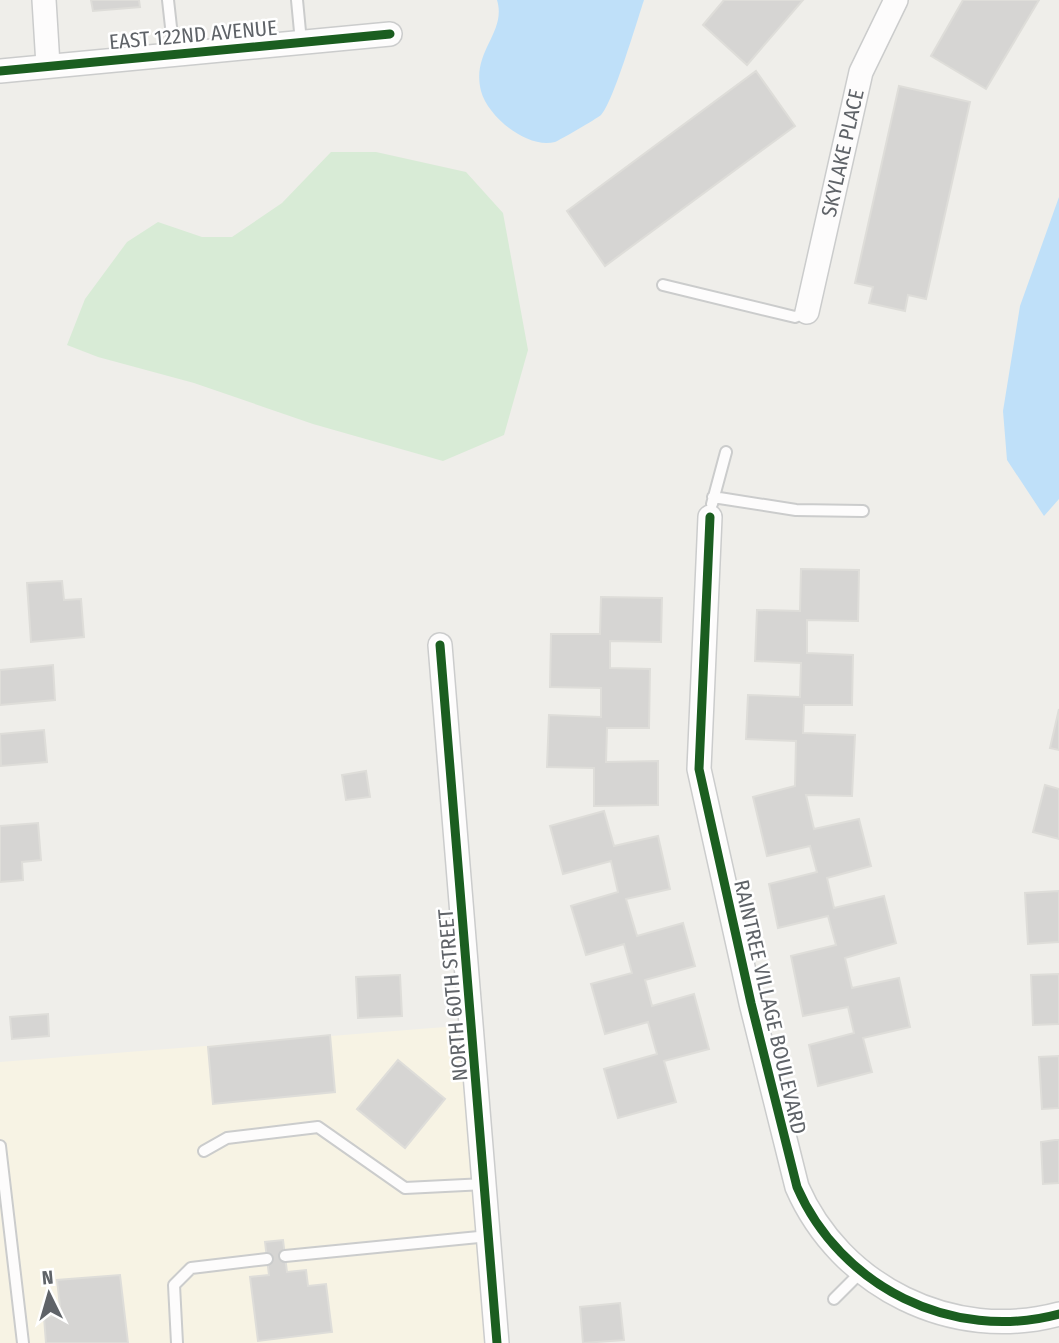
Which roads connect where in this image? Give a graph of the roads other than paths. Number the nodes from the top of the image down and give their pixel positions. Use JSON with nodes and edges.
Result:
{"nodes":[{"id":1,"x":44,"y":0,"type":"edge"},
{"id":2,"x":168,"y":0,"type":"edge"},
{"id":3,"x":297,"y":0,"type":"edge"},
{"id":4,"x":896,"y":0,"type":"edge"},
{"id":5,"x":390,"y":34,"type":"dead end"},
{"id":6,"x":301,"y":42,"type":"junction"},
{"id":7,"x":174,"y":54,"type":"junction"},
{"id":8,"x":48,"y":65,"type":"junction"},
{"id":9,"x":0,"y":71,"type":"edge"},
{"id":10,"x":663,"y":285,"type":"dead end"},
{"id":11,"x":807,"y":312,"type":"joint"},
{"id":12,"x":726,"y":452,"type":"dead end"},
{"id":13,"x":711,"y":507,"type":"junction"},
{"id":14,"x":863,"y":511,"type":"dead end"},
{"id":15,"x":440,"y":645,"type":"dead end"},
{"id":16,"x":0,"y":1146,"type":"edge"},
{"id":17,"x":204,"y":1151,"type":"dead end"},
{"id":18,"x":485,"y":1184,"type":"junction"},
{"id":19,"x":489,"y":1236,"type":"junction"},
{"id":20,"x":285,"y":1256,"type":"dead end"},
{"id":21,"x":267,"y":1259,"type":"dead end"},
{"id":22,"x":860,"y":1273,"type":"junction"},
{"id":23,"x":834,"y":1299,"type":"dead end"},
{"id":24,"x":1059,"y":1314,"type":"edge"},
{"id":25,"x":23,"y":1343,"type":"edge"},
{"id":26,"x":177,"y":1343,"type":"edge"},
{"id":27,"x":497,"y":1343,"type":"edge"}],
"edges":[{"from":1,"to":8,"type":"street"},
{"from":2,"to":7,"type":"lane"},
{"from":3,"to":6,"type":"lane"},
{"from":4,"to":11,"type":"street","name":"SKYLAKE PLACE"},
{"from":5,"to":6,"type":"street","name":"EAST 122ND AVENUE"},
{"from":6,"to":7,"type":"street","name":"EAST 122ND AVENUE"},
{"from":7,"to":8,"type":"street","name":"EAST 122ND AVENUE"},
{"from":8,"to":9,"type":"street","name":"EAST 122ND AVENUE"},
{"from":10,"to":11,"type":"lane"},
{"from":12,"to":13,"type":"lane"},
{"from":13,"to":14,"type":"lane"},
{"from":13,"to":22,"type":"street","name":"RAINTREE VILLAGE BOULEVARD"},
{"from":15,"to":18,"type":"street","name":"NORTH 60TH STREET"},
{"from":16,"to":25,"type":"lane"},
{"from":17,"to":18,"type":"lane"},
{"from":18,"to":19,"type":"street","name":"NORTH 60TH STREET"},
{"from":19,"to":20,"type":"lane"},
{"from":19,"to":27,"type":"street","name":"NORTH 60TH STREET"},
{"from":21,"to":26,"type":"lane"},
{"from":22,"to":23,"type":"lane"},
{"from":22,"to":24,"type":"street","name":"RAINTREE VILLAGE BOULEVARD"}]}
